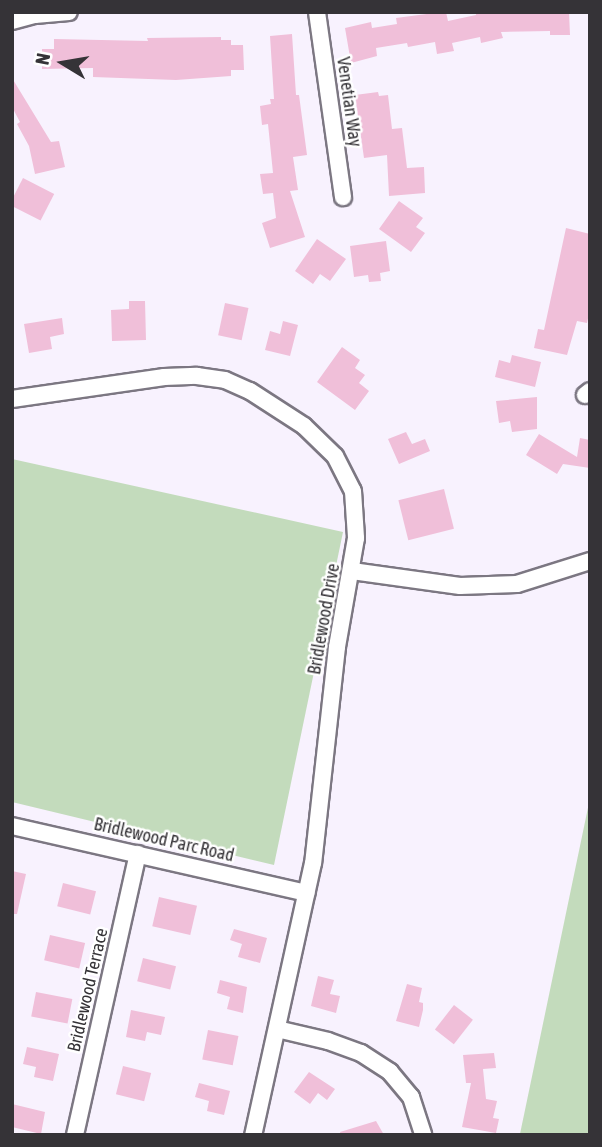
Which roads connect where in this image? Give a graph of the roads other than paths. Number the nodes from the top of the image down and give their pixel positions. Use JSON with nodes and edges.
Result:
{"nodes":[{"id":1,"x":69,"y":12,"type":"edge"},
{"id":2,"x":317,"y":12,"type":"edge"},
{"id":3,"x":12,"y":21,"type":"edge"},
{"id":4,"x":343,"y":197,"type":"dead end"},
{"id":5,"x":12,"y":399,"type":"edge"},
{"id":6,"x":590,"y":561,"type":"edge"},
{"id":7,"x":352,"y":572,"type":"junction"},
{"id":8,"x":12,"y":826,"type":"edge"},
{"id":9,"x":138,"y":854,"type":"junction"},
{"id":10,"x":306,"y":893,"type":"junction"},
{"id":11,"x":276,"y":1029,"type":"junction"},
{"id":12,"x":75,"y":1135,"type":"edge"},
{"id":13,"x":253,"y":1135,"type":"edge"},
{"id":14,"x":423,"y":1135,"type":"edge"}],
"edges":[{"from":1,"to":3,"type":"street"},
{"from":2,"to":4,"type":"street","name":"Venetian Way"},
{"from":5,"to":7,"type":"street","name":"Bridlewood Drive"},
{"from":6,"to":7,"type":"street"},
{"from":7,"to":10,"type":"street","name":"Bridlewood Drive"},
{"from":8,"to":9,"type":"street","name":"Bridlewood Parc Road"},
{"from":9,"to":10,"type":"street","name":"Bridlewood Parc Road"},
{"from":9,"to":12,"type":"street","name":"Bridlewood Terrace"},
{"from":10,"to":11,"type":"street","name":"Bridlewood Drive"},
{"from":11,"to":13,"type":"street","name":"Bridlewood Drive"},
{"from":11,"to":14,"type":"street"}]}
